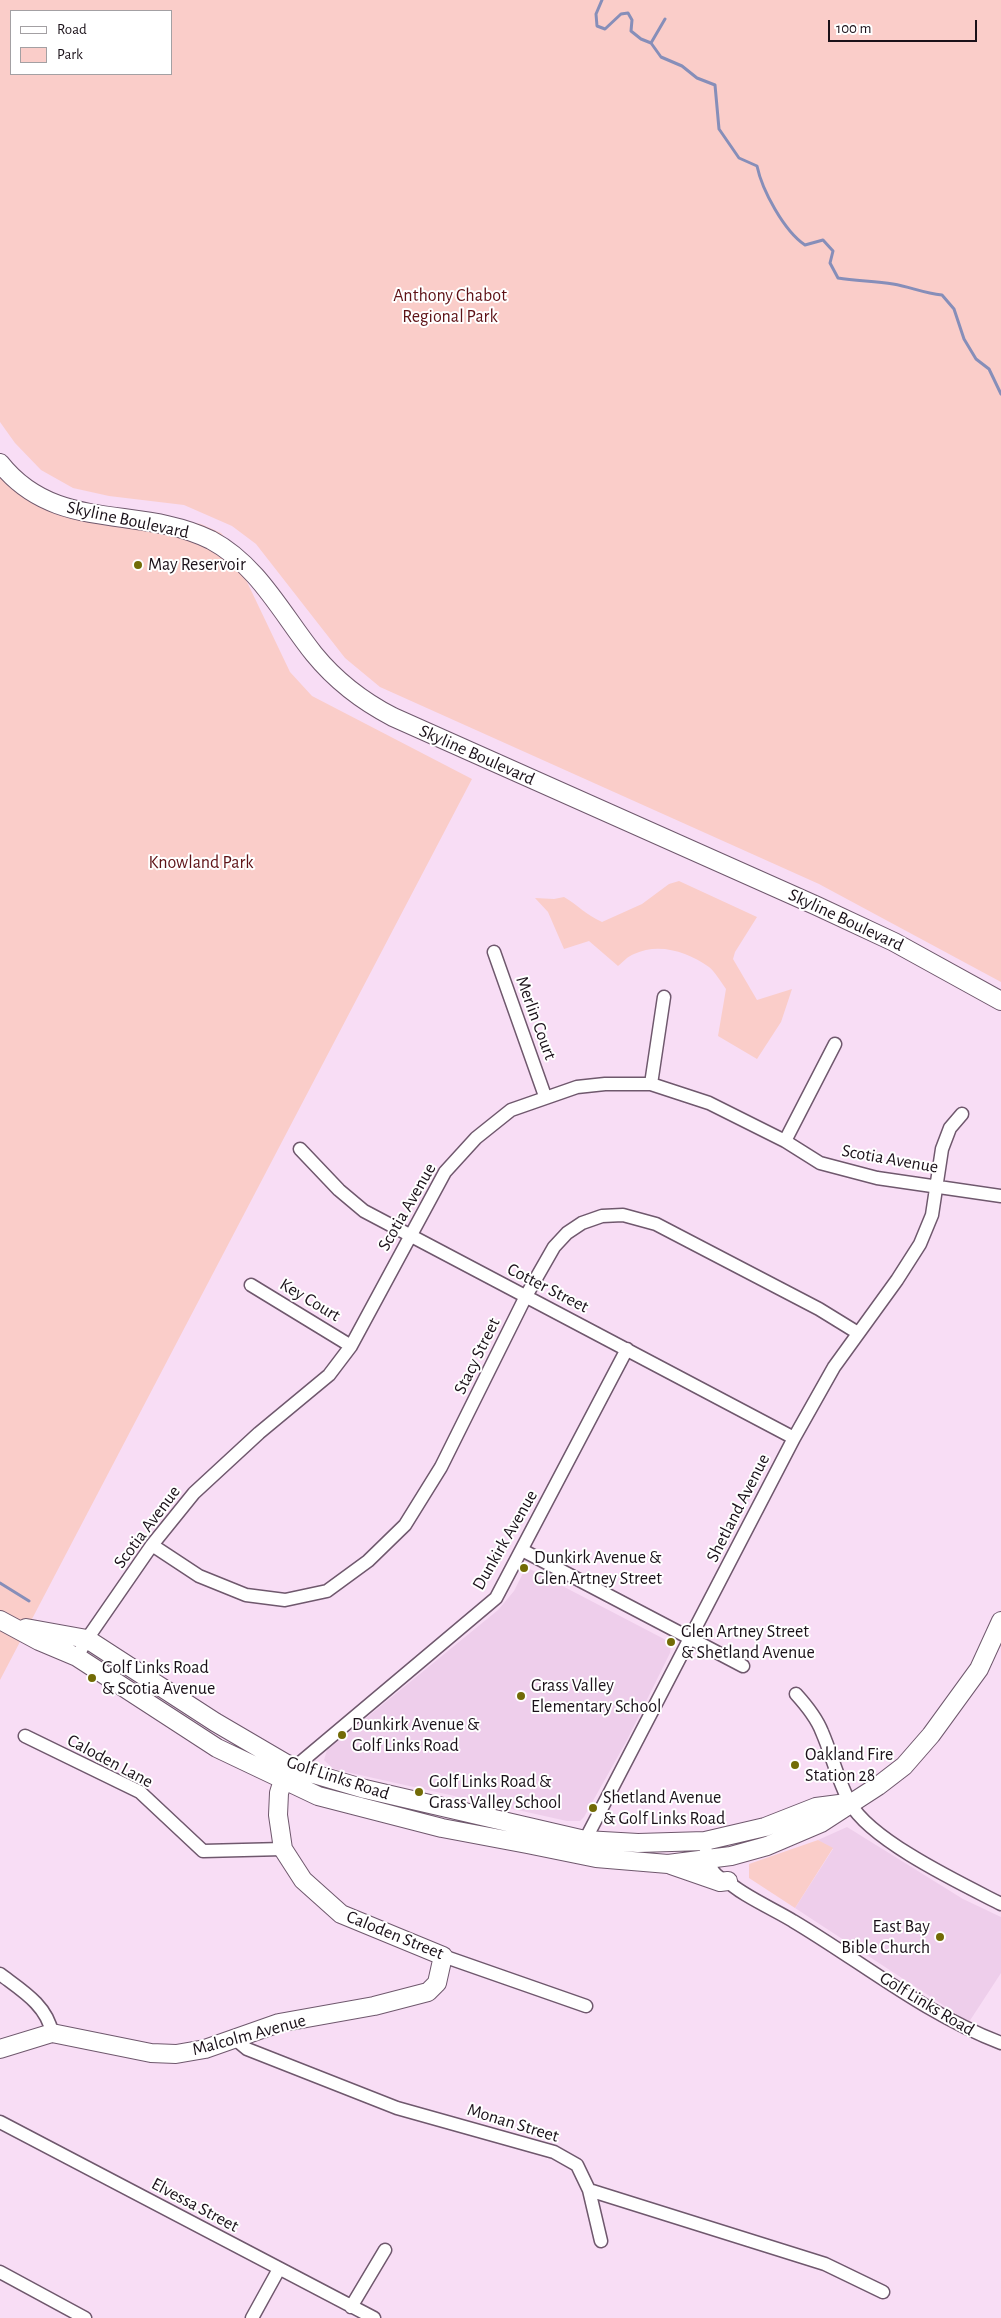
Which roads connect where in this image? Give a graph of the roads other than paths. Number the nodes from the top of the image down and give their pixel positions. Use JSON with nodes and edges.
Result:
{"nodes":[{"id":1,"x":0,"y":462,"type":"edge"},
{"id":2,"x":494,"y":952,"type":"dead end"},
{"id":3,"x":664,"y":997,"type":"dead end"},
{"id":4,"x":1001,"y":1000,"type":"edge"},
{"id":5,"x":835,"y":1044,"type":"dead end"},
{"id":6,"x":651,"y":1084,"type":"junction"},
{"id":7,"x":545,"y":1096,"type":"junction"},
{"id":8,"x":962,"y":1114,"type":"dead end"},
{"id":9,"x":785,"y":1142,"type":"junction"},
{"id":10,"x":300,"y":1149,"type":"dead end"},
{"id":11,"x":936,"y":1185,"type":"junction"},
{"id":12,"x":1001,"y":1196,"type":"edge"},
{"id":13,"x":409,"y":1236,"type":"junction"},
{"id":14,"x":251,"y":1285,"type":"dead end"},
{"id":15,"x":526,"y":1296,"type":"junction"},
{"id":16,"x":858,"y":1333,"type":"junction"},
{"id":17,"x":351,"y":1346,"type":"junction"},
{"id":18,"x":627,"y":1349,"type":"junction"},
{"id":19,"x":794,"y":1438,"type":"junction"},
{"id":20,"x":152,"y":1545,"type":"junction"},
{"id":21,"x":522,"y":1550,"type":"junction"},
{"id":22,"x":1001,"y":1621,"type":"edge"},
{"id":23,"x":6,"y":1623,"type":"edge"},
{"id":24,"x":87,"y":1639,"type":"junction"},
{"id":25,"x":690,"y":1639,"type":"junction"},
{"id":26,"x":77,"y":1657,"type":"junction"},
{"id":27,"x":742,"y":1666,"type":"dead end"},
{"id":28,"x":796,"y":1694,"type":"dead end"},
{"id":29,"x":25,"y":1736,"type":"dead end"},
{"id":30,"x":294,"y":1767,"type":"junction"},
{"id":31,"x":283,"y":1780,"type":"junction"},
{"id":32,"x":850,"y":1803,"type":"junction"},
{"id":33,"x":710,"y":1840,"type":"junction"},
{"id":34,"x":582,"y":1847,"type":"junction"},
{"id":35,"x":283,"y":1849,"type":"junction"},
{"id":36,"x":712,"y":1858,"type":"junction"},
{"id":37,"x":668,"y":1864,"type":"junction"},
{"id":38,"x":728,"y":1881,"type":"junction"},
{"id":39,"x":1001,"y":1904,"type":"edge"},
{"id":40,"x":443,"y":1956,"type":"junction"},
{"id":41,"x":0,"y":1974,"type":"edge"},
{"id":42,"x":586,"y":2006,"type":"dead end"},
{"id":43,"x":52,"y":2033,"type":"junction"},
{"id":44,"x":234,"y":2039,"type":"junction"},
{"id":45,"x":1001,"y":2043,"type":"edge"},
{"id":46,"x":0,"y":2049,"type":"edge"},
{"id":47,"x":0,"y":2122,"type":"edge"},
{"id":48,"x":589,"y":2190,"type":"junction"},
{"id":49,"x":601,"y":2241,"type":"dead end"},
{"id":50,"x":385,"y":2250,"type":"dead end"},
{"id":51,"x":279,"y":2269,"type":"junction"},
{"id":52,"x":0,"y":2272,"type":"edge"},
{"id":53,"x":883,"y":2292,"type":"dead end"},
{"id":54,"x":351,"y":2307,"type":"junction"},
{"id":55,"x":85,"y":2318,"type":"edge"},
{"id":56,"x":252,"y":2318,"type":"edge"},
{"id":57,"x":374,"y":2318,"type":"edge"}],
"edges":[{"from":1,"to":4,"type":"main road","name":"Skyline Boulevard"},
{"from":2,"to":7,"type":"street","name":"Merlin Court"},
{"from":3,"to":6,"type":"street"},
{"from":5,"to":9,"type":"street"},
{"from":6,"to":7,"type":"street","name":"Scotia Avenue"},
{"from":6,"to":9,"type":"street","name":"Scotia Avenue"},
{"from":7,"to":13,"type":"street","name":"Scotia Avenue"},
{"from":8,"to":11,"type":"street","name":"Shetland Avenue"},
{"from":9,"to":11,"type":"street","name":"Scotia Avenue"},
{"from":10,"to":13,"type":"street","name":"Cotter Street"},
{"from":11,"to":12,"type":"street","name":"Scotia Avenue"},
{"from":11,"to":16,"type":"street","name":"Shetland Avenue"},
{"from":13,"to":15,"type":"street","name":"Cotter Street"},
{"from":13,"to":17,"type":"street","name":"Scotia Avenue"},
{"from":14,"to":17,"type":"street","name":"Key Court"},
{"from":15,"to":16,"type":"street","name":"Stacy Street"},
{"from":15,"to":18,"type":"street","name":"Cotter Street"},
{"from":15,"to":20,"type":"street","name":"Stacy Street"},
{"from":16,"to":19,"type":"street","name":"Shetland Avenue"},
{"from":17,"to":20,"type":"street","name":"Scotia Avenue"},
{"from":18,"to":19,"type":"street","name":"Cotter Street"},
{"from":18,"to":21,"type":"street","name":"Dunkirk Avenue"},
{"from":19,"to":25,"type":"street","name":"Shetland Avenue"},
{"from":20,"to":24,"type":"street","name":"Scotia Avenue"},
{"from":21,"to":25,"type":"street"},
{"from":21,"to":30,"type":"street","name":"Dunkirk Avenue"},
{"from":22,"to":32,"type":"main road"},
{"from":23,"to":24,"type":"main road","name":"Golf Links Road"},
{"from":23,"to":26,"type":"main road","name":"Golf Links Road"},
{"from":24,"to":26,"type":"street","name":"Scotia Avenue"},
{"from":24,"to":30,"type":"main road","name":"Golf Links Road"},
{"from":25,"to":27,"type":"street"},
{"from":25,"to":34,"type":"street","name":"Shetland Avenue"},
{"from":26,"to":31,"type":"main road","name":"Golf Links Road"},
{"from":28,"to":32,"type":"street"},
{"from":29,"to":35,"type":"street","name":"Caloden Lane"},
{"from":30,"to":31,"type":"main road","name":"Caloden Street"},
{"from":30,"to":34,"type":"main road","name":"Golf Links Road"},
{"from":31,"to":34,"type":"main road","name":"Golf Links Road"},
{"from":31,"to":35,"type":"main road","name":"Caloden Street"},
{"from":32,"to":33,"type":"main road"},
{"from":32,"to":36,"type":"main road"},
{"from":32,"to":39,"type":"street"},
{"from":33,"to":34,"type":"main road","name":"Golf Links Road"},
{"from":33,"to":36,"type":"street","name":"Golf Links Road"},
{"from":34,"to":37,"type":"main road","name":"Golf Links Road"},
{"from":35,"to":40,"type":"main road","name":"Caloden Street"},
{"from":36,"to":37,"type":"main road","name":"Golf Links Road"},
{"from":36,"to":38,"type":"street","name":"Golf Links Road"},
{"from":37,"to":38,"type":"main road"},
{"from":38,"to":45,"type":"street","name":"Golf Links Road"},
{"from":40,"to":42,"type":"street","name":"Caloden Street"},
{"from":40,"to":44,"type":"main road","name":"Malcolm Avenue"},
{"from":41,"to":43,"type":"street"},
{"from":43,"to":44,"type":"main road","name":"Malcolm Avenue"},
{"from":43,"to":46,"type":"main road","name":"Malcolm Avenue"},
{"from":44,"to":48,"type":"street","name":"Monan Street"},
{"from":47,"to":51,"type":"street","name":"Elvessa Street"},
{"from":48,"to":49,"type":"street","name":"Monan Street"},
{"from":48,"to":53,"type":"street"},
{"from":50,"to":54,"type":"street"},
{"from":51,"to":54,"type":"street","name":"Elvessa Street"},
{"from":51,"to":56,"type":"street"},
{"from":52,"to":55,"type":"street"},
{"from":54,"to":57,"type":"street","name":"Elvessa Street"}]}
